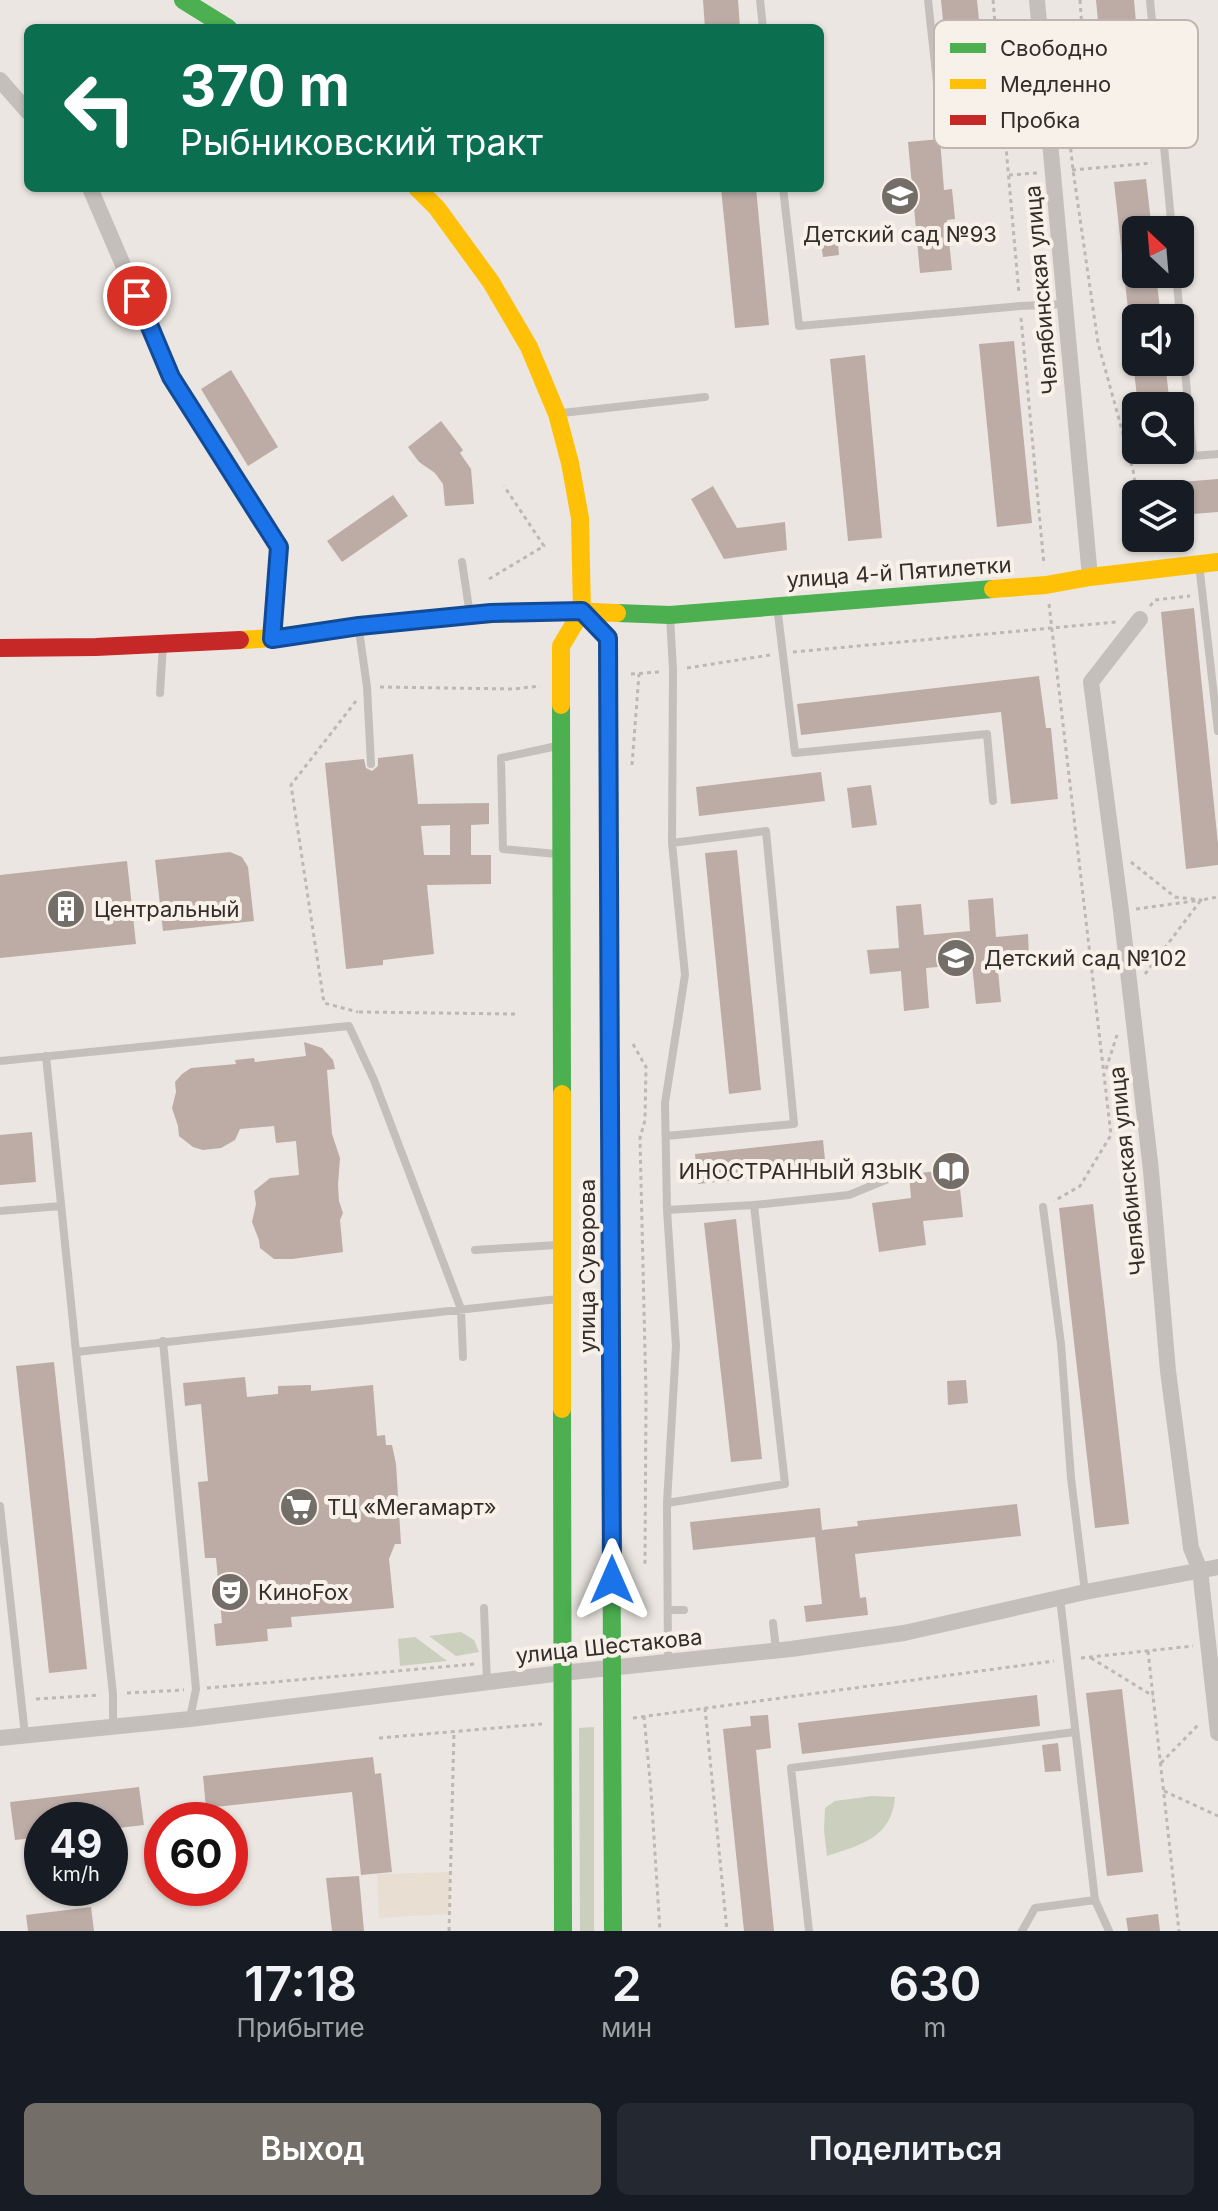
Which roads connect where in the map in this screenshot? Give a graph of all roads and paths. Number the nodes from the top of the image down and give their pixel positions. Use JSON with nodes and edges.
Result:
{"nodes":[{"id":1,"x":183,"y":0,"type":"edge"},
{"id":2,"x":760,"y":0,"type":"edge"},
{"id":3,"x":928,"y":0,"type":"edge"},
{"id":4,"x":993,"y":0,"type":"edge"},
{"id":5,"x":1037,"y":0,"type":"edge"},
{"id":6,"x":1080,"y":0,"type":"edge"},
{"id":7,"x":1150,"y":0,"type":"edge"},
{"id":8,"x":995,"y":20,"type":"edge"},
{"id":9,"x":1039,"y":20,"type":"edge"},
{"id":10,"x":1081,"y":20,"type":"edge"},
{"id":11,"x":1152,"y":20,"type":"edge"},
{"id":12,"x":222,"y":24,"type":"edge"},
{"id":13,"x":763,"y":24,"type":"edge"},
{"id":14,"x":934,"y":55,"type":"edge"},
{"id":15,"x":0,"y":80,"type":"edge"},
{"id":16,"x":24,"y":107,"type":"edge"},
{"id":17,"x":1007,"y":148,"type":"edge"},
{"id":18,"x":1050,"y":148,"type":"edge"},
{"id":19,"x":1071,"y":148,"type":"edge"},
{"id":20,"x":1164,"y":148,"type":"edge"},
{"id":21,"x":1165,"y":162,"type":"junction"},
{"id":22,"x":1073,"y":170,"type":"junction"},
{"id":23,"x":1052,"y":172,"type":"junction"},
{"id":24,"x":1009,"y":175,"type":"junction"},
{"id":25,"x":92,"y":192,"type":"edge"},
{"id":26,"x":421,"y":192,"type":"edge"},
{"id":27,"x":783,"y":192,"type":"edge"},
{"id":28,"x":1171,"y":216,"type":"edge"},
{"id":29,"x":1177,"y":288,"type":"edge"},
{"id":30,"x":1066,"y":304,"type":"junction"},
{"id":31,"x":1020,"y":306,"type":"junction"},
{"id":32,"x":705,"y":397,"type":"dead end"},
{"id":33,"x":557,"y":414,"type":"junction"},
{"id":34,"x":1218,"y":454,"type":"edge"},
{"id":35,"x":1135,"y":480,"type":"edge"},
{"id":36,"x":504,"y":486,"type":"dead end"},
{"id":37,"x":462,"y":562,"type":"dead end"},
{"id":38,"x":1218,"y":562,"type":"edge"},
{"id":39,"x":1199,"y":564,"type":"junction"},
{"id":40,"x":1090,"y":577,"type":"junction"},
{"id":41,"x":489,"y":579,"type":"dead end"},
{"id":42,"x":1046,"y":585,"type":"junction"},
{"id":43,"x":777,"y":606,"type":"junction"},
{"id":44,"x":582,"y":611,"type":"junction"},
{"id":45,"x":670,"y":615,"type":"junction"},
{"id":46,"x":470,"y":616,"type":"junction"},
{"id":47,"x":1140,"y":619,"type":"dead end"},
{"id":48,"x":359,"y":626,"type":"junction"},
{"id":49,"x":272,"y":639,"type":"junction"},
{"id":50,"x":163,"y":644,"type":"junction"},
{"id":51,"x":0,"y":648,"type":"edge"},
{"id":52,"x":1215,"y":668,"type":"edge"},
{"id":53,"x":367,"y":687,"type":"junction"},
{"id":54,"x":160,"y":693,"type":"dead end"},
{"id":55,"x":1218,"y":731,"type":"edge"},
{"id":56,"x":562,"y":745,"type":"junction"},
{"id":57,"x":371,"y":764,"type":"dead end"},
{"id":58,"x":993,"y":801,"type":"dead end"},
{"id":59,"x":672,"y":843,"type":"junction"},
{"id":60,"x":1112,"y":847,"type":"junction"},
{"id":61,"x":562,"y":854,"type":"junction"},
{"id":62,"x":1218,"y":897,"type":"edge"},
{"id":63,"x":1201,"y":900,"type":"junction"},
{"id":64,"x":1121,"y":911,"type":"junction"},
{"id":65,"x":1130,"y":994,"type":"junction"},
{"id":66,"x":358,"y":1012,"type":"junction"},
{"id":67,"x":515,"y":1014,"type":"dead end"},
{"id":68,"x":349,"y":1026,"type":"junction"},
{"id":69,"x":1117,"y":1033,"type":"dead end"},
{"id":70,"x":632,"y":1044,"type":"dead end"},
{"id":71,"x":46,"y":1056,"type":"junction"},
{"id":72,"x":0,"y":1061,"type":"edge"},
{"id":73,"x":1104,"y":1073,"type":"junction"},
{"id":74,"x":666,"y":1136,"type":"junction"},
{"id":75,"x":888,"y":1179,"type":"dead end"},
{"id":76,"x":754,"y":1205,"type":"junction"},
{"id":77,"x":61,"y":1206,"type":"junction"},
{"id":78,"x":1043,"y":1207,"type":"joint"},
{"id":79,"x":667,"y":1210,"type":"junction"},
{"id":80,"x":0,"y":1211,"type":"edge"},
{"id":81,"x":561,"y":1245,"type":"junction"},
{"id":82,"x":475,"y":1250,"type":"dead end"},
{"id":83,"x":562,"y":1298,"type":"junction"},
{"id":84,"x":461,"y":1309,"type":"junction"},
{"id":85,"x":163,"y":1341,"type":"junction"},
{"id":86,"x":76,"y":1352,"type":"junction"},
{"id":87,"x":463,"y":1357,"type":"dead end"},
{"id":88,"x":667,"y":1503,"type":"junction"},
{"id":89,"x":0,"y":1506,"type":"edge"},
{"id":90,"x":645,"y":1564,"type":"dead end"},
{"id":91,"x":1218,"y":1567,"type":"edge"},
{"id":92,"x":1200,"y":1570,"type":"junction"},
{"id":93,"x":1085,"y":1592,"type":"junction"},
{"id":94,"x":1060,"y":1597,"type":"junction"},
{"id":95,"x":484,"y":1608,"type":"dead end"},
{"id":96,"x":668,"y":1610,"type":"junction"},
{"id":97,"x":684,"y":1610,"type":"dead end"},
{"id":98,"x":773,"y":1623,"type":"dead end"},
{"id":99,"x":1209,"y":1645,"type":"junction"},
{"id":100,"x":776,"y":1651,"type":"junction"},
{"id":101,"x":1148,"y":1651,"type":"junction"},
{"id":102,"x":1088,"y":1657,"type":"junction"},
{"id":103,"x":1067,"y":1659,"type":"junction"},
{"id":104,"x":668,"y":1662,"type":"junction"},
{"id":105,"x":486,"y":1663,"type":"junction"},
{"id":106,"x":612,"y":1668,"type":"junction"},
{"id":107,"x":562,"y":1673,"type":"junction"},
{"id":108,"x":487,"y":1682,"type":"junction"},
{"id":109,"x":196,"y":1689,"type":"junction"},
{"id":110,"x":113,"y":1694,"type":"junction"},
{"id":111,"x":1153,"y":1696,"type":"junction"},
{"id":112,"x":21,"y":1701,"type":"junction"},
{"id":113,"x":705,"y":1708,"type":"junction"},
{"id":114,"x":1215,"y":1708,"type":"junction"},
{"id":115,"x":644,"y":1716,"type":"junction"},
{"id":116,"x":190,"y":1719,"type":"junction"},
{"id":117,"x":612,"y":1720,"type":"junction"},
{"id":118,"x":562,"y":1722,"type":"junction"},
{"id":119,"x":113,"y":1727,"type":"junction"},
{"id":120,"x":454,"y":1731,"type":"junction"},
{"id":121,"x":1075,"y":1732,"type":"junction"},
{"id":122,"x":1218,"y":1733,"type":"edge"},
{"id":123,"x":25,"y":1735,"type":"junction"},
{"id":124,"x":0,"y":1738,"type":"edge"},
{"id":125,"x":379,"y":1738,"type":"dead end"},
{"id":126,"x":1161,"y":1763,"type":"junction"},
{"id":127,"x":1164,"y":1791,"type":"junction"},
{"id":128,"x":1218,"y":1816,"type":"edge"},
{"id":129,"x":1095,"y":1900,"type":"junction"},
{"id":130,"x":449,"y":1931,"type":"edge"},
{"id":131,"x":563,"y":1931,"type":"edge"},
{"id":132,"x":613,"y":1931,"type":"edge"},
{"id":133,"x":660,"y":1931,"type":"edge"},
{"id":134,"x":727,"y":1931,"type":"edge"},
{"id":135,"x":809,"y":1931,"type":"edge"},
{"id":136,"x":1022,"y":1931,"type":"edge"},
{"id":137,"x":1109,"y":1931,"type":"edge"},
{"id":138,"x":1179,"y":1931,"type":"edge"}],
"edges":[{"from":1,"to":12,"type":"main road"},
{"from":2,"to":13,"type":"lane"},
{"from":3,"to":14,"type":"lane"},
{"from":4,"to":8,"type":"path"},
{"from":5,"to":9,"type":"street","name":"Челябинская улица"},
{"from":6,"to":10,"type":"path"},
{"from":7,"to":11,"type":"lane"},
{"from":15,"to":16,"type":"street"},
{"from":17,"to":24,"type":"path"},
{"from":18,"to":23,"type":"street","name":"Челябинская улица"},
{"from":19,"to":22,"type":"path"},
{"from":20,"to":21,"type":"lane"},
{"from":21,"to":22,"type":"path"},
{"from":21,"to":28,"type":"lane"},
{"from":22,"to":23,"type":"path"},
{"from":22,"to":35,"type":"path"},
{"from":23,"to":24,"type":"path"},
{"from":23,"to":30,"type":"street","name":"Челябинская улица"},
{"from":24,"to":31,"type":"path"},
{"from":25,"to":49,"type":"street"},
{"from":26,"to":33,"type":"main road"},
{"from":27,"to":31,"type":"lane"},
{"from":29,"to":34,"type":"lane"},
{"from":30,"to":31,"type":"lane"},
{"from":30,"to":40,"type":"street","name":"Челябинская улица"},
{"from":31,"to":42,"type":"path"},
{"from":32,"to":33,"type":"lane"},
{"from":33,"to":44,"type":"main road"},
{"from":36,"to":41,"type":"path"},
{"from":37,"to":46,"type":"lane"},
{"from":38,"to":39,"type":"main road","name":"улица 4-й Пятилетки"},
{"from":39,"to":40,"type":"main road","name":"улица 4-й Пятилетки"},
{"from":39,"to":52,"type":"lane"},
{"from":40,"to":42,"type":"main road","name":"улица 4-й Пятилетки"},
{"from":42,"to":43,"type":"main road","name":"улица 4-й Пятилетки"},
{"from":42,"to":73,"type":"path"},
{"from":43,"to":45,"type":"main road","name":"улица 4-й Пятилетки"},
{"from":43,"to":58,"type":"lane"},
{"from":44,"to":45,"type":"main road","name":"улица 4-й Пятилетки"},
{"from":44,"to":46,"type":"main road","name":"улица 4-й Пятилетки"},
{"from":44,"to":56,"type":"main road","name":"улица Суворова"},
{"from":44,"to":106,"type":"main road","name":"улица Суворова"},
{"from":45,"to":59,"type":"lane"},
{"from":46,"to":48,"type":"main road","name":"улица 4-й Пятилетки"},
{"from":47,"to":60,"type":"street","name":"Челябинская улица"},
{"from":48,"to":49,"type":"main road","name":"улица 4-й Пятилетки"},
{"from":48,"to":53,"type":"lane"},
{"from":49,"to":50,"type":"main road","name":"улица 4-й Пятилетки"},
{"from":50,"to":51,"type":"main road","name":"улица 4-й Пятилетки"},
{"from":50,"to":54,"type":"lane"},
{"from":52,"to":55,"type":"lane"},
{"from":53,"to":57,"type":"lane"},
{"from":53,"to":66,"type":"path"},
{"from":56,"to":61,"type":"main road","name":"улица Суворова"},
{"from":56,"to":61,"type":"lane"},
{"from":59,"to":74,"type":"lane"},
{"from":59,"to":74,"type":"lane"},
{"from":60,"to":63,"type":"path"},
{"from":60,"to":64,"type":"street","name":"Челябинская улица"},
{"from":61,"to":81,"type":"main road","name":"улица Суворова"},
{"from":62,"to":63,"type":"path"},
{"from":63,"to":64,"type":"path"},
{"from":63,"to":65,"type":"path"},
{"from":64,"to":65,"type":"street","name":"Челябинская улица"},
{"from":65,"to":92,"type":"street","name":"Челябинская улица"},
{"from":66,"to":67,"type":"path"},
{"from":66,"to":68,"type":"path"},
{"from":68,"to":71,"type":"lane"},
{"from":68,"to":84,"type":"lane"},
{"from":69,"to":73,"type":"path"},
{"from":70,"to":90,"type":"path"},
{"from":71,"to":72,"type":"lane"},
{"from":71,"to":77,"type":"lane"},
{"from":73,"to":78,"type":"path"},
{"from":74,"to":79,"type":"lane"},
{"from":75,"to":76,"type":"lane"},
{"from":76,"to":79,"type":"lane"},
{"from":76,"to":88,"type":"lane"},
{"from":77,"to":80,"type":"lane"},
{"from":77,"to":86,"type":"lane"},
{"from":78,"to":93,"type":"lane"},
{"from":79,"to":88,"type":"lane"},
{"from":81,"to":82,"type":"lane"},
{"from":81,"to":83,"type":"main road","name":"улица Суворова"},
{"from":83,"to":84,"type":"lane"},
{"from":83,"to":107,"type":"main road","name":"улица Суворова"},
{"from":84,"to":85,"type":"lane"},
{"from":84,"to":87,"type":"lane"},
{"from":85,"to":86,"type":"lane"},
{"from":85,"to":109,"type":"lane"},
{"from":86,"to":110,"type":"lane"},
{"from":88,"to":96,"type":"lane"},
{"from":89,"to":112,"type":"lane"},
{"from":91,"to":92,"type":"street","name":"улица Шестакова"},
{"from":92,"to":93,"type":"street","name":"улица Шестакова"},
{"from":92,"to":99,"type":"street","name":"Челябинская улица"},
{"from":93,"to":94,"type":"street","name":"улица Шестакова"},
{"from":94,"to":100,"type":"street","name":"улица Шестакова"},
{"from":94,"to":103,"type":"lane"},
{"from":95,"to":105,"type":"lane"},
{"from":96,"to":97,"type":"lane"},
{"from":96,"to":104,"type":"lane"},
{"from":98,"to":100,"type":"lane"},
{"from":99,"to":101,"type":"path"},
{"from":99,"to":114,"type":"street","name":"Челябинская улица"},
{"from":100,"to":104,"type":"street","name":"улица Шестакова"},
{"from":101,"to":102,"type":"path"},
{"from":101,"to":111,"type":"path"},
{"from":102,"to":103,"type":"path"},
{"from":102,"to":111,"type":"path"},
{"from":103,"to":113,"type":"path"},
{"from":103,"to":121,"type":"lane"},
{"from":104,"to":106,"type":"street","name":"улица Шестакова"},
{"from":105,"to":108,"type":"lane"},
{"from":105,"to":109,"type":"path"},
{"from":106,"to":107,"type":"street","name":"улица Шестакова"},
{"from":106,"to":117,"type":"main road","name":"улица Суворова"},
{"from":107,"to":108,"type":"street","name":"улица Шестакова"},
{"from":107,"to":118,"type":"main road","name":"улица Суворова"},
{"from":108,"to":116,"type":"street","name":"улица Шестакова"},
{"from":109,"to":110,"type":"path"},
{"from":109,"to":116,"type":"lane"},
{"from":110,"to":112,"type":"path"},
{"from":110,"to":119,"type":"lane"},
{"from":111,"to":126,"type":"path"},
{"from":112,"to":123,"type":"lane"},
{"from":113,"to":115,"type":"path"},
{"from":113,"to":134,"type":"path"},
{"from":114,"to":122,"type":"street","name":"Челябинская улица"},
{"from":114,"to":126,"type":"path"},
{"from":115,"to":117,"type":"path"},
{"from":115,"to":133,"type":"path"},
{"from":116,"to":119,"type":"street","name":"улица Шестакова"},
{"from":117,"to":132,"type":"main road","name":"улица Суворова"},
{"from":118,"to":120,"type":"path"},
{"from":118,"to":131,"type":"main road","name":"улица Суворова"},
{"from":119,"to":123,"type":"street","name":"улица Шестакова"},
{"from":120,"to":125,"type":"path"},
{"from":120,"to":130,"type":"path"},
{"from":121,"to":129,"type":"lane"},
{"from":121,"to":135,"type":"lane"},
{"from":123,"to":124,"type":"street","name":"улица Шестакова"},
{"from":126,"to":127,"type":"path"},
{"from":127,"to":128,"type":"path"},
{"from":127,"to":138,"type":"path"},
{"from":129,"to":136,"type":"lane"},
{"from":129,"to":137,"type":"lane"}]}
